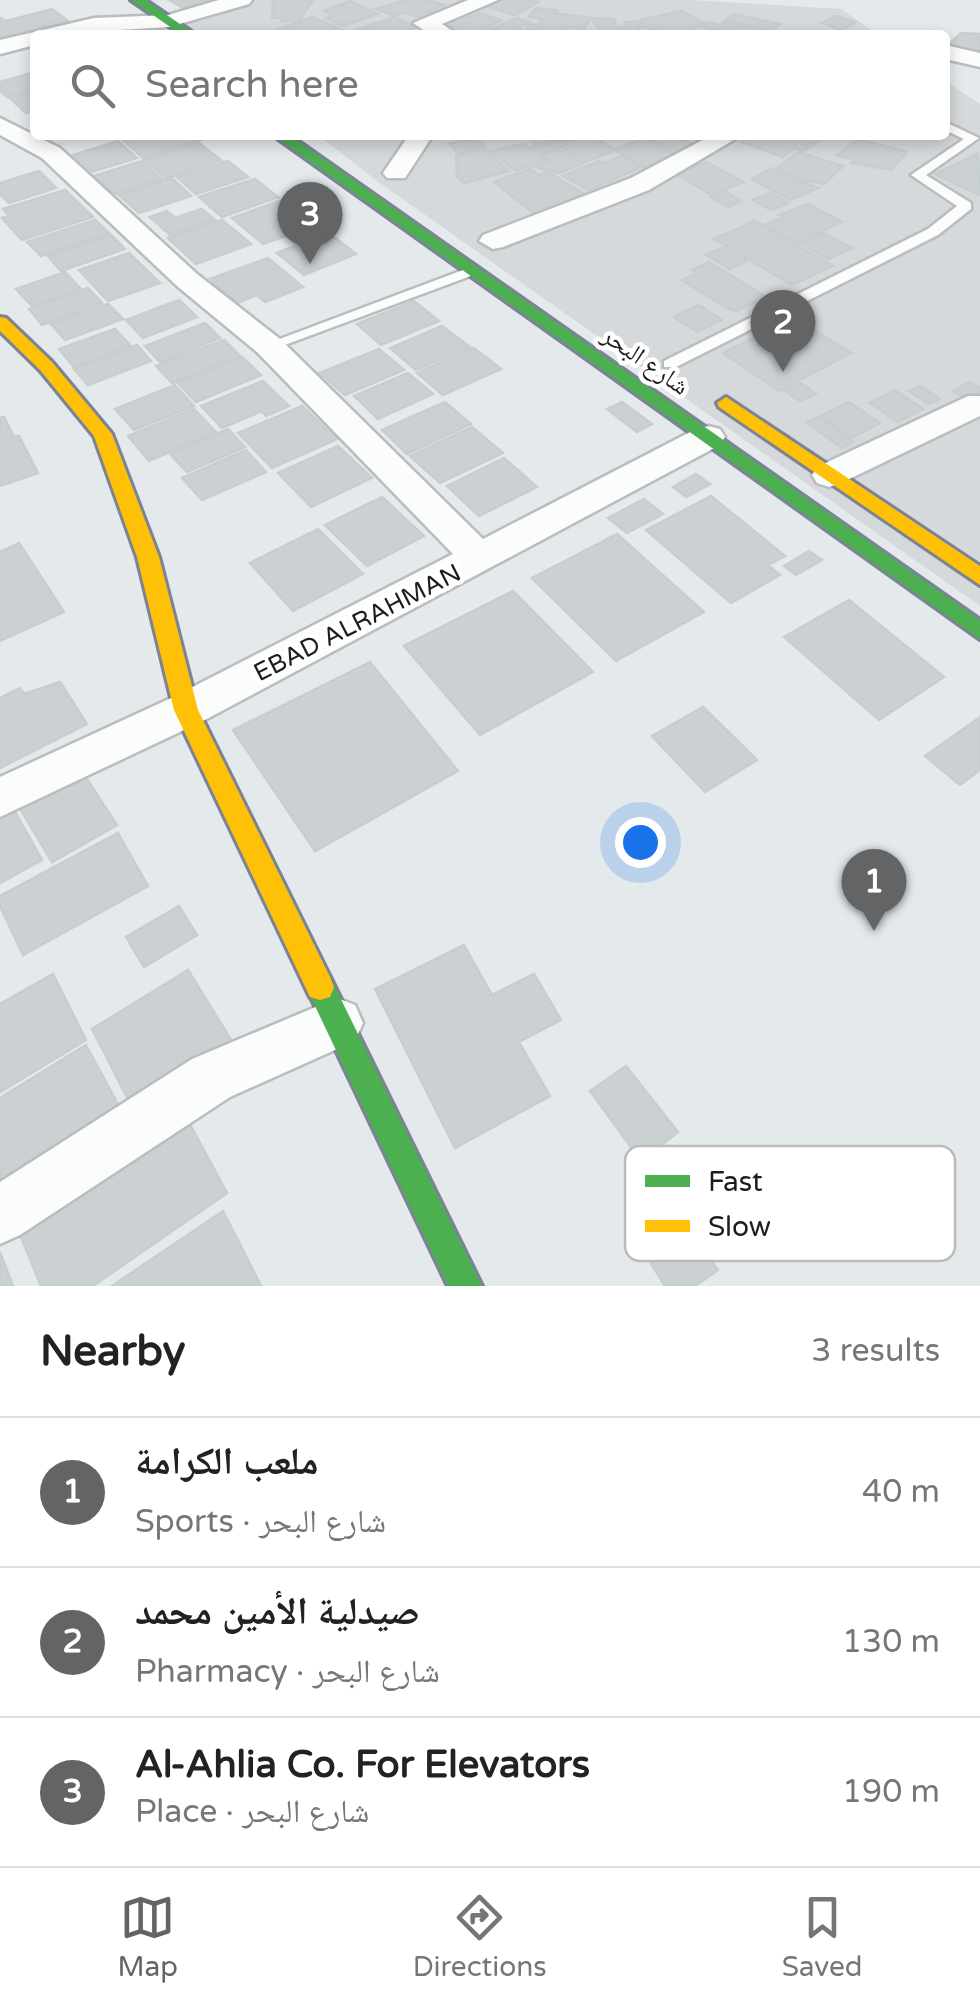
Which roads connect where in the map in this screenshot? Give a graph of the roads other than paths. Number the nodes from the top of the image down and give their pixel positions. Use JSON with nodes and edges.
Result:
{"nodes":[{"id":1,"x":92,"y":0,"type":"edge"},
{"id":2,"x":136,"y":0,"type":"edge"},
{"id":3,"x":242,"y":0,"type":"edge"},
{"id":4,"x":488,"y":0,"type":"edge"},
{"id":5,"x":402,"y":15,"type":"dead end"},
{"id":6,"x":170,"y":21,"type":"junction"},
{"id":7,"x":424,"y":22,"type":"junction"},
{"id":8,"x":130,"y":28,"type":"edge"},
{"id":9,"x":183,"y":30,"type":"edge"},
{"id":10,"x":439,"y":30,"type":"edge"},
{"id":11,"x":30,"y":39,"type":"edge"},
{"id":12,"x":0,"y":47,"type":"edge"},
{"id":13,"x":950,"y":53,"type":"edge"},
{"id":14,"x":980,"y":60,"type":"edge"},
{"id":15,"x":0,"y":125,"type":"edge"},
{"id":16,"x":950,"y":128,"type":"edge"},
{"id":17,"x":287,"y":140,"type":"edge"},
{"id":18,"x":420,"y":140,"type":"edge"},
{"id":19,"x":721,"y":140,"type":"edge"},
{"id":20,"x":371,"y":156,"type":"dead end"},
{"id":21,"x":404,"y":179,"type":"joint"},
{"id":22,"x":495,"y":243,"type":"dead end"},
{"id":23,"x":471,"y":271,"type":"junction"},
{"id":24,"x":0,"y":322,"type":"edge"},
{"id":25,"x":269,"y":346,"type":"junction"},
{"id":26,"x":679,"y":370,"type":"joint"},
{"id":27,"x":980,"y":406,"type":"edge"},
{"id":28,"x":708,"y":437,"type":"junction"},
{"id":29,"x":829,"y":475,"type":"junction"},
{"id":30,"x":480,"y":558,"type":"junction"},
{"id":31,"x":980,"y":576,"type":"edge"},
{"id":32,"x":980,"y":632,"type":"edge"},
{"id":33,"x":186,"y":710,"type":"junction"},
{"id":34,"x":0,"y":798,"type":"edge"},
{"id":35,"x":337,"y":1023,"type":"junction"},
{"id":36,"x":0,"y":1215,"type":"edge"},
{"id":37,"x":465,"y":1286,"type":"edge"}],
"edges":[{"from":1,"to":8,"type":"main road"},
{"from":2,"to":6,"type":"main road"},
{"from":3,"to":6,"type":"street"},
{"from":4,"to":7,"type":"street"},
{"from":5,"to":7,"type":"street"},
{"from":6,"to":8,"type":"street"},
{"from":6,"to":9,"type":"main road"},
{"from":7,"to":10,"type":"street"},
{"from":11,"to":12,"type":"street"},
{"from":13,"to":14,"type":"street"},
{"from":15,"to":25,"type":"street"},
{"from":16,"to":26,"type":"lane"},
{"from":17,"to":23,"type":"main road","name":"شارع البحر"},
{"from":18,"to":21,"type":"street"},
{"from":19,"to":22,"type":"street"},
{"from":20,"to":21,"type":"main road"},
{"from":23,"to":25,"type":"lane"},
{"from":23,"to":28,"type":"main road","name":"شارع البحر"},
{"from":24,"to":33,"type":"main road"},
{"from":25,"to":30,"type":"street"},
{"from":26,"to":29,"type":"main road","name":"شارع البحر"},
{"from":27,"to":29,"type":"street"},
{"from":28,"to":30,"type":"street","name":"EBAD ALRAHMAN"},
{"from":28,"to":32,"type":"main road","name":"شارع البحر"},
{"from":29,"to":31,"type":"main road","name":"شارع البحر"},
{"from":30,"to":33,"type":"street","name":"EBAD ALRAHMAN"},
{"from":33,"to":34,"type":"street","name":"EBAD ALRAHMAN"},
{"from":33,"to":35,"type":"main road"},
{"from":35,"to":36,"type":"street"},
{"from":35,"to":37,"type":"main road"}]}
